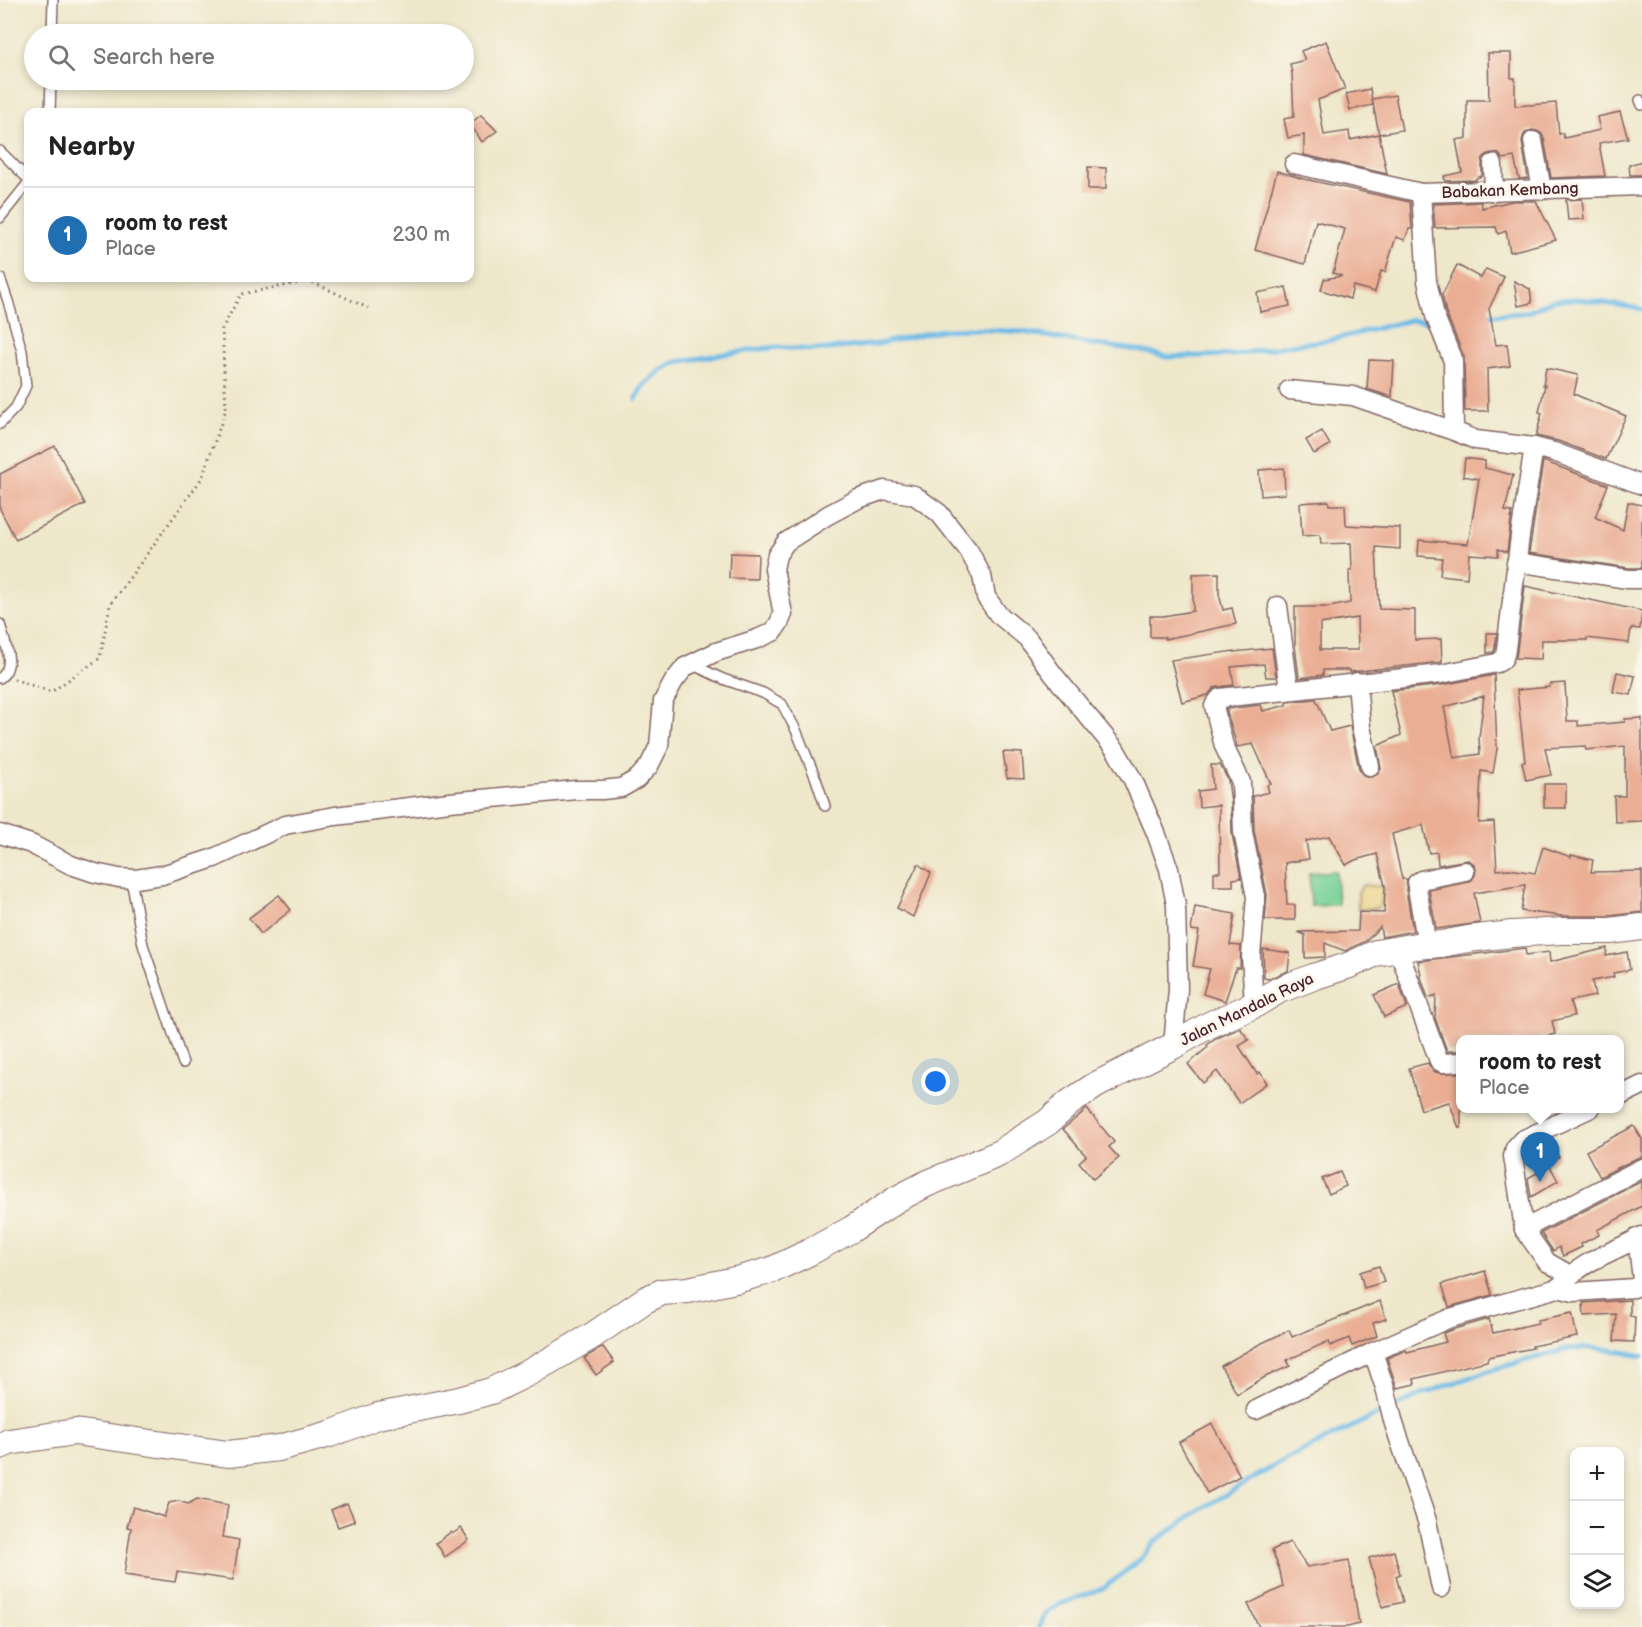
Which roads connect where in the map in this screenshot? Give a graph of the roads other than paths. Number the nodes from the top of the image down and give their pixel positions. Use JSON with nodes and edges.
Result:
{"nodes":[{"id":1,"x":53,"y":0,"type":"edge"},
{"id":2,"x":52,"y":24,"type":"edge"},
{"id":3,"x":51,"y":90,"type":"edge"},
{"id":4,"x":50,"y":108,"type":"edge"},
{"id":5,"x":1533,"y":141,"type":"dead end"},
{"id":6,"x":0,"y":151,"type":"edge"},
{"id":7,"x":1294,"y":164,"type":"dead end"},
{"id":8,"x":1493,"y":164,"type":"dead end"},
{"id":9,"x":24,"y":174,"type":"edge"},
{"id":10,"x":1642,"y":186,"type":"edge"},
{"id":11,"x":24,"y":188,"type":"edge"},
{"id":12,"x":1542,"y":190,"type":"junction"},
{"id":13,"x":1494,"y":192,"type":"junction"},
{"id":14,"x":1421,"y":193,"type":"junction"},
{"id":15,"x":0,"y":218,"type":"edge"},
{"id":16,"x":0,"y":278,"type":"edge"},
{"id":17,"x":1289,"y":390,"type":"dead end"},
{"id":18,"x":0,"y":424,"type":"edge"},
{"id":19,"x":1454,"y":431,"type":"junction"},
{"id":20,"x":1534,"y":447,"type":"junction"},
{"id":21,"x":1642,"y":485,"type":"edge"},
{"id":22,"x":1516,"y":562,"type":"junction"},
{"id":23,"x":1642,"y":579,"type":"edge"},
{"id":24,"x":1278,"y":606,"type":"dead end"},
{"id":25,"x":0,"y":624,"type":"edge"},
{"id":26,"x":707,"y":656,"type":"junction"},
{"id":27,"x":691,"y":664,"type":"junction"},
{"id":28,"x":2,"y":677,"type":"edge"},
{"id":29,"x":723,"y":679,"type":"junction"},
{"id":30,"x":1358,"y":682,"type":"junction"},
{"id":31,"x":1289,"y":690,"type":"junction"},
{"id":32,"x":1370,"y":766,"type":"dead end"},
{"id":33,"x":825,"y":806,"type":"dead end"},
{"id":34,"x":0,"y":834,"type":"edge"},
{"id":35,"x":1465,"y":871,"type":"dead end"},
{"id":36,"x":131,"y":879,"type":"junction"},
{"id":37,"x":1642,"y":927,"type":"edge"},
{"id":38,"x":1427,"y":945,"type":"junction"},
{"id":39,"x":1398,"y":950,"type":"junction"},
{"id":40,"x":1254,"y":1005,"type":"junction"},
{"id":41,"x":1173,"y":1046,"type":"junction"},
{"id":42,"x":1456,"y":1062,"type":"edge"},
{"id":43,"x":183,"y":1063,"type":"dead end"},
{"id":44,"x":1642,"y":1085,"type":"edge"},
{"id":45,"x":1624,"y":1094,"type":"edge"},
{"id":46,"x":1580,"y":1113,"type":"edge"},
{"id":47,"x":1642,"y":1168,"type":"edge"},
{"id":48,"x":1524,"y":1230,"type":"junction"},
{"id":49,"x":1640,"y":1237,"type":"edge"},
{"id":50,"x":1564,"y":1282,"type":"junction"},
{"id":51,"x":1373,"y":1352,"type":"junction"},
{"id":52,"x":1256,"y":1410,"type":"dead end"},
{"id":53,"x":0,"y":1446,"type":"edge"},
{"id":54,"x":1441,"y":1588,"type":"dead end"}],
"edges":[{"from":1,"to":2,"type":"lane"},
{"from":3,"to":4,"type":"lane"},
{"from":5,"to":12,"type":"street"},
{"from":6,"to":9,"type":"lane"},
{"from":7,"to":14,"type":"street"},
{"from":8,"to":13,"type":"street"},
{"from":10,"to":12,"type":"street","name":"Babakan Kembang"},
{"from":11,"to":15,"type":"lane"},
{"from":12,"to":13,"type":"street","name":"Babakan Kembang"},
{"from":13,"to":14,"type":"street","name":"Babakan Kembang"},
{"from":14,"to":19,"type":"street","name":"Babakan Kembang"},
{"from":16,"to":18,"type":"lane"},
{"from":17,"to":19,"type":"street"},
{"from":19,"to":20,"type":"street"},
{"from":20,"to":21,"type":"street"},
{"from":20,"to":22,"type":"street"},
{"from":22,"to":23,"type":"street"},
{"from":22,"to":30,"type":"street"},
{"from":24,"to":31,"type":"street"},
{"from":25,"to":28,"type":"lane"},
{"from":26,"to":27,"type":"street"},
{"from":26,"to":29,"type":"lane"},
{"from":26,"to":41,"type":"street"},
{"from":27,"to":29,"type":"lane"},
{"from":27,"to":36,"type":"street"},
{"from":29,"to":33,"type":"lane"},
{"from":30,"to":31,"type":"street"},
{"from":30,"to":32,"type":"street"},
{"from":31,"to":40,"type":"street"},
{"from":34,"to":36,"type":"street"},
{"from":35,"to":38,"type":"street"},
{"from":36,"to":43,"type":"lane"},
{"from":37,"to":38,"type":"street","name":"Jalan Mandala Raya"},
{"from":38,"to":39,"type":"street","name":"Jalan Mandala Raya"},
{"from":39,"to":40,"type":"street","name":"Jalan Mandala Raya"},
{"from":39,"to":42,"type":"street"},
{"from":40,"to":41,"type":"street","name":"Jalan Mandala Raya"},
{"from":41,"to":53,"type":"street","name":"Jalan Mandala Raya"},
{"from":44,"to":45,"type":"street"},
{"from":46,"to":48,"type":"street"},
{"from":47,"to":48,"type":"street"},
{"from":48,"to":50,"type":"street"},
{"from":49,"to":50,"type":"street"},
{"from":49,"to":50,"type":"street"},
{"from":50,"to":51,"type":"street"},
{"from":51,"to":52,"type":"street"},
{"from":51,"to":54,"type":"street"}]}
